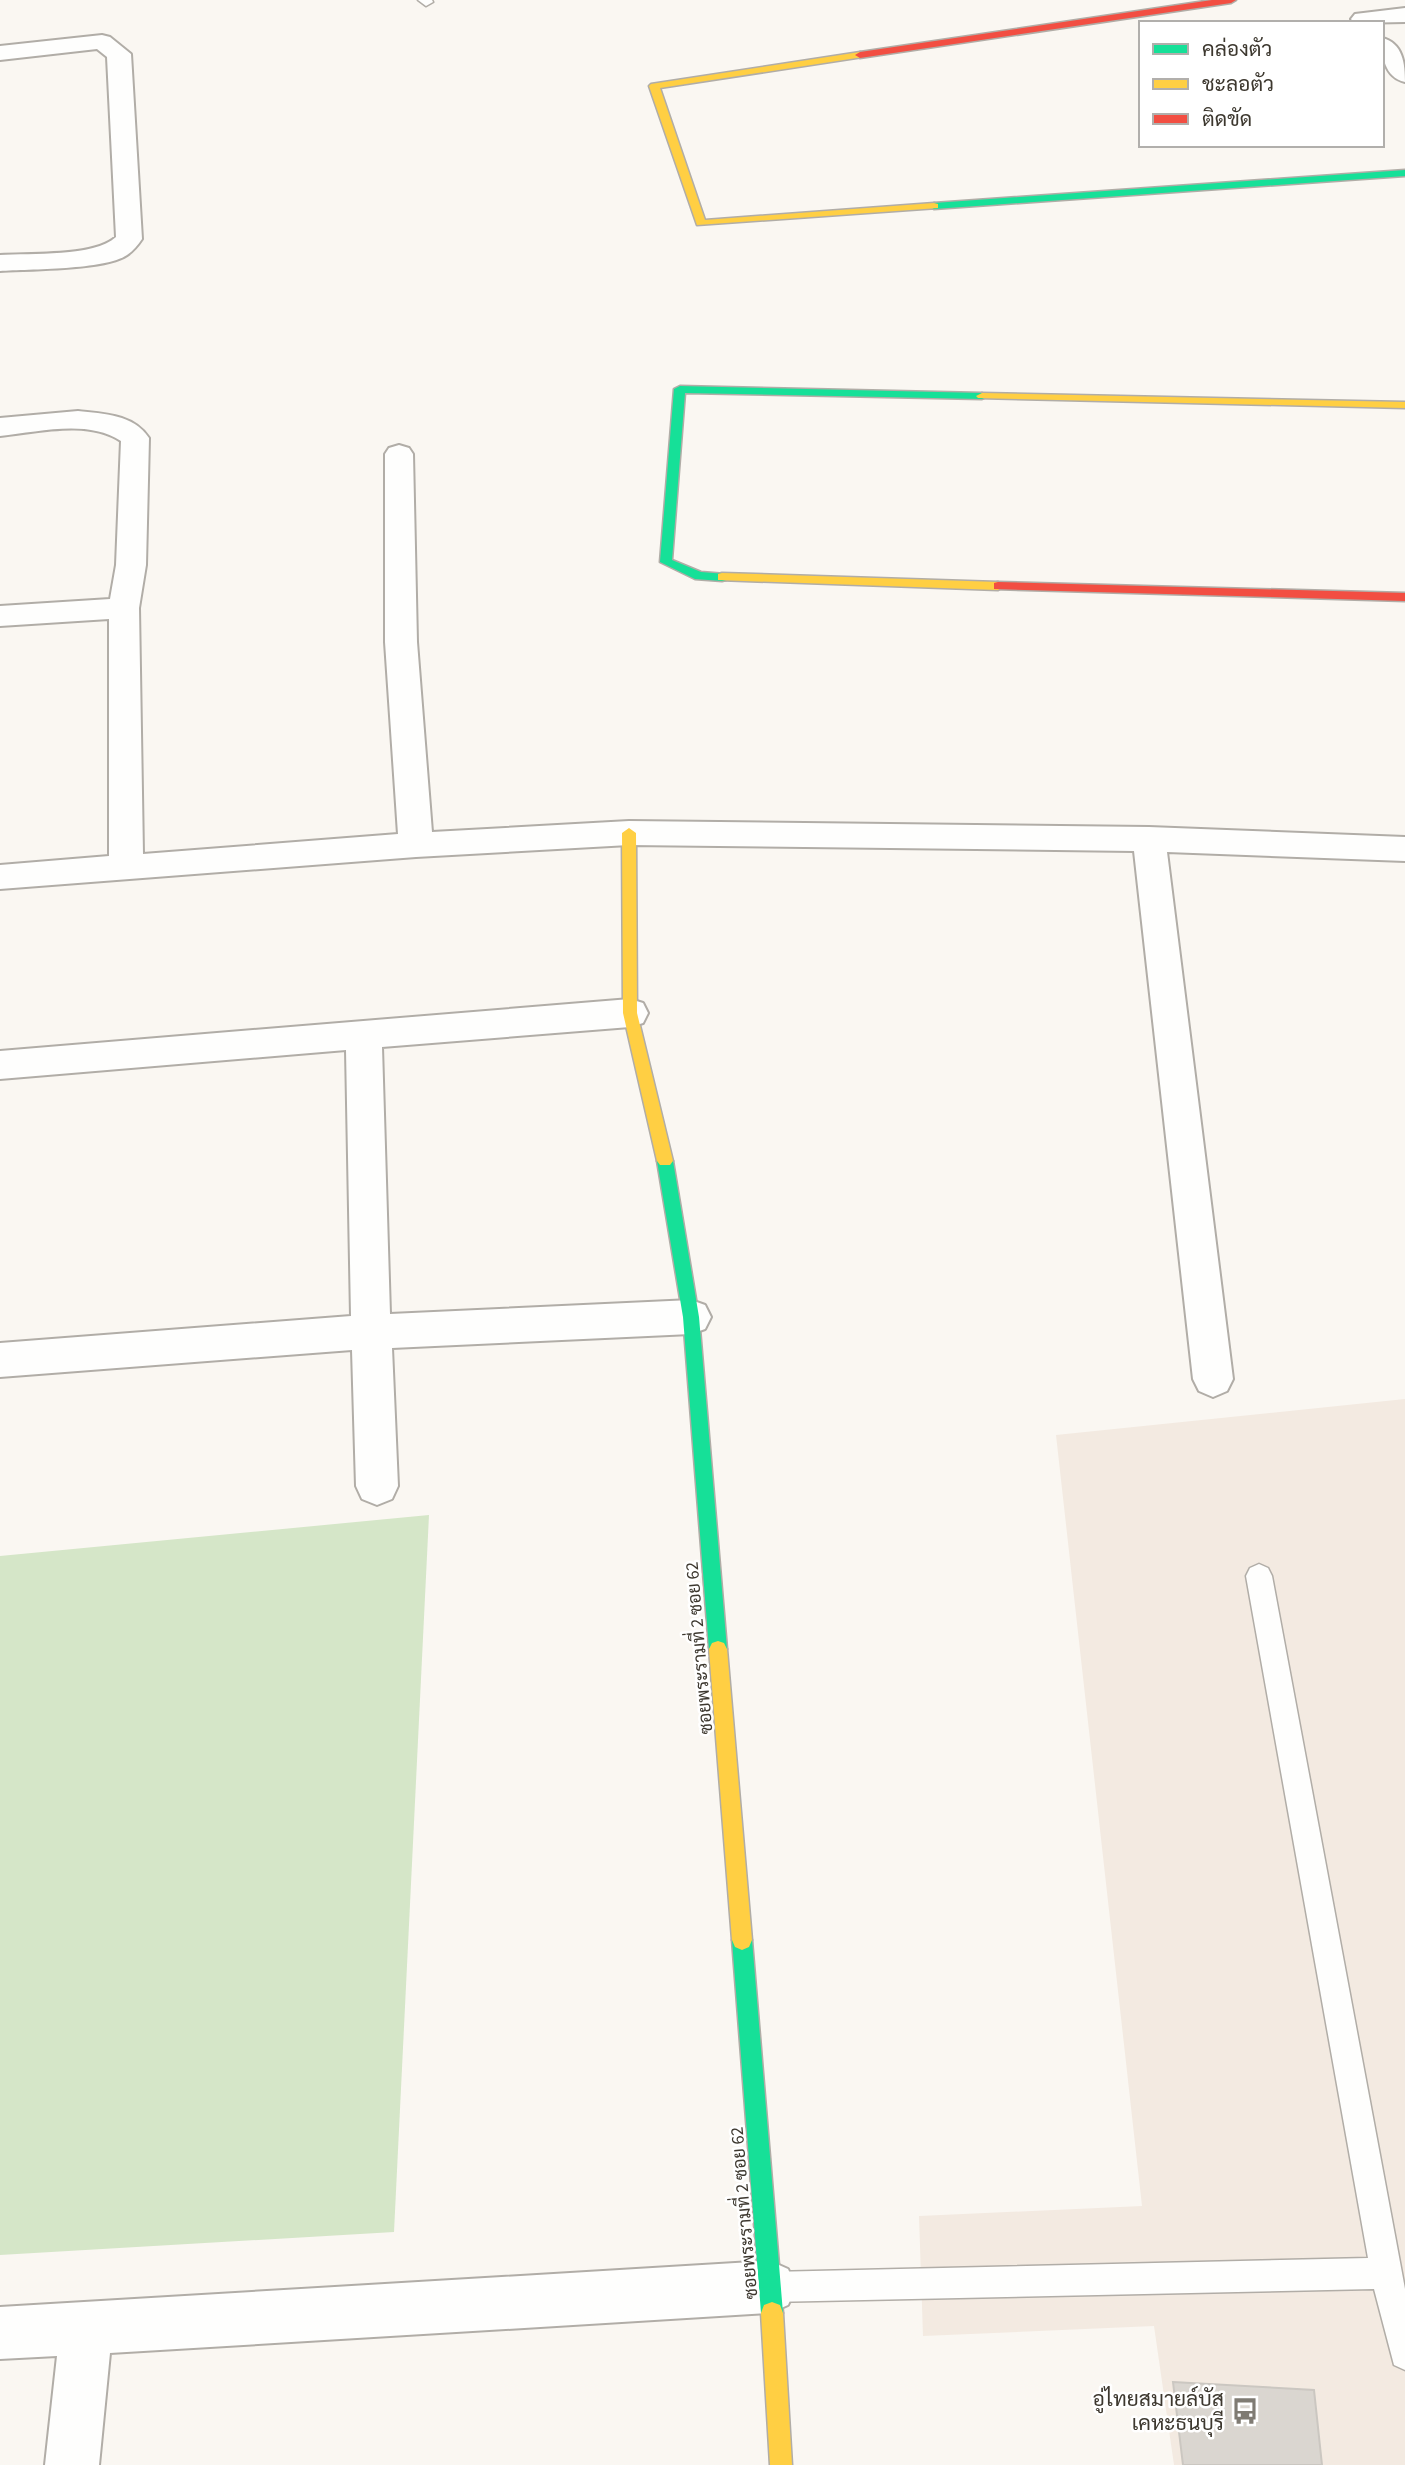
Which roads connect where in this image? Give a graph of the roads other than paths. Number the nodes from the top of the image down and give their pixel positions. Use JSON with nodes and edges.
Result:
{"nodes":[{"id":1,"x":1231,"y":0,"type":"edge"},
{"id":2,"x":1346,"y":0,"type":"edge"},
{"id":3,"x":1405,"y":15,"type":"edge"},
{"id":4,"x":1364,"y":21,"type":"edge"},
{"id":5,"x":1384,"y":48,"type":"edge"},
{"id":6,"x":0,"y":53,"type":"edge"},
{"id":7,"x":1405,"y":75,"type":"edge"},
{"id":8,"x":1405,"y":173,"type":"edge"},
{"id":9,"x":0,"y":263,"type":"edge"},
{"id":10,"x":1405,"y":405,"type":"edge"},
{"id":11,"x":0,"y":427,"type":"edge"},
{"id":12,"x":399,"y":454,"type":"dead end"},
{"id":13,"x":1405,"y":597,"type":"edge"},
{"id":14,"x":124,"y":608,"type":"junction"},
{"id":15,"x":0,"y":616,"type":"edge"},
{"id":16,"x":629,"y":833,"type":"junction"},
{"id":17,"x":1149,"y":839,"type":"junction"},
{"id":18,"x":416,"y":845,"type":"junction"},
{"id":19,"x":1405,"y":849,"type":"edge"},
{"id":20,"x":126,"y":869,"type":"junction"},
{"id":21,"x":0,"y":877,"type":"edge"},
{"id":22,"x":630,"y":1013,"type":"junction"},
{"id":23,"x":363,"y":1037,"type":"junction"},
{"id":24,"x":0,"y":1065,"type":"edge"},
{"id":25,"x":691,"y":1317,"type":"junction"},
{"id":26,"x":369,"y":1332,"type":"junction"},
{"id":27,"x":0,"y":1360,"type":"edge"},
{"id":28,"x":1213,"y":1379,"type":"dead end"},
{"id":29,"x":377,"y":1486,"type":"dead end"},
{"id":30,"x":1259,"y":1576,"type":"dead end"},
{"id":31,"x":1386,"y":2273,"type":"junction"},
{"id":32,"x":770,"y":2287,"type":"junction"},
{"id":33,"x":86,"y":2329,"type":"junction"},
{"id":34,"x":0,"y":2333,"type":"edge"},
{"id":35,"x":1405,"y":2354,"type":"edge"},
{"id":36,"x":72,"y":2465,"type":"edge"},
{"id":37,"x":781,"y":2465,"type":"edge"}],
"edges":[{"from":1,"to":8,"type":"street"},
{"from":2,"to":4,"type":"street"},
{"from":3,"to":4,"type":"street"},
{"from":5,"to":7,"type":"street"},
{"from":6,"to":9,"type":"street"},
{"from":10,"to":13,"type":"street"},
{"from":11,"to":14,"type":"street"},
{"from":12,"to":18,"type":"street"},
{"from":14,"to":15,"type":"street"},
{"from":14,"to":20,"type":"street"},
{"from":16,"to":17,"type":"street"},
{"from":16,"to":18,"type":"street"},
{"from":16,"to":22,"type":"street","name":"ซอยพระรามที่ 2 ซอย 62"},
{"from":17,"to":19,"type":"street"},
{"from":17,"to":28,"type":"street"},
{"from":18,"to":20,"type":"street"},
{"from":20,"to":21,"type":"street"},
{"from":22,"to":23,"type":"street"},
{"from":22,"to":25,"type":"street","name":"ซอยพระรามที่ 2 ซอย 62"},
{"from":23,"to":24,"type":"street"},
{"from":23,"to":26,"type":"street"},
{"from":25,"to":26,"type":"street"},
{"from":25,"to":32,"type":"street","name":"ซอยพระรามที่ 2 ซอย 62"},
{"from":26,"to":27,"type":"street"},
{"from":26,"to":29,"type":"street"},
{"from":30,"to":31,"type":"lane"},
{"from":31,"to":32,"type":"lane"},
{"from":31,"to":35,"type":"lane"},
{"from":32,"to":33,"type":"street"},
{"from":32,"to":37,"type":"street","name":"ซอยพระรามที่ 2 ซอย 62"},
{"from":33,"to":34,"type":"street"},
{"from":33,"to":36,"type":"street"}]}
